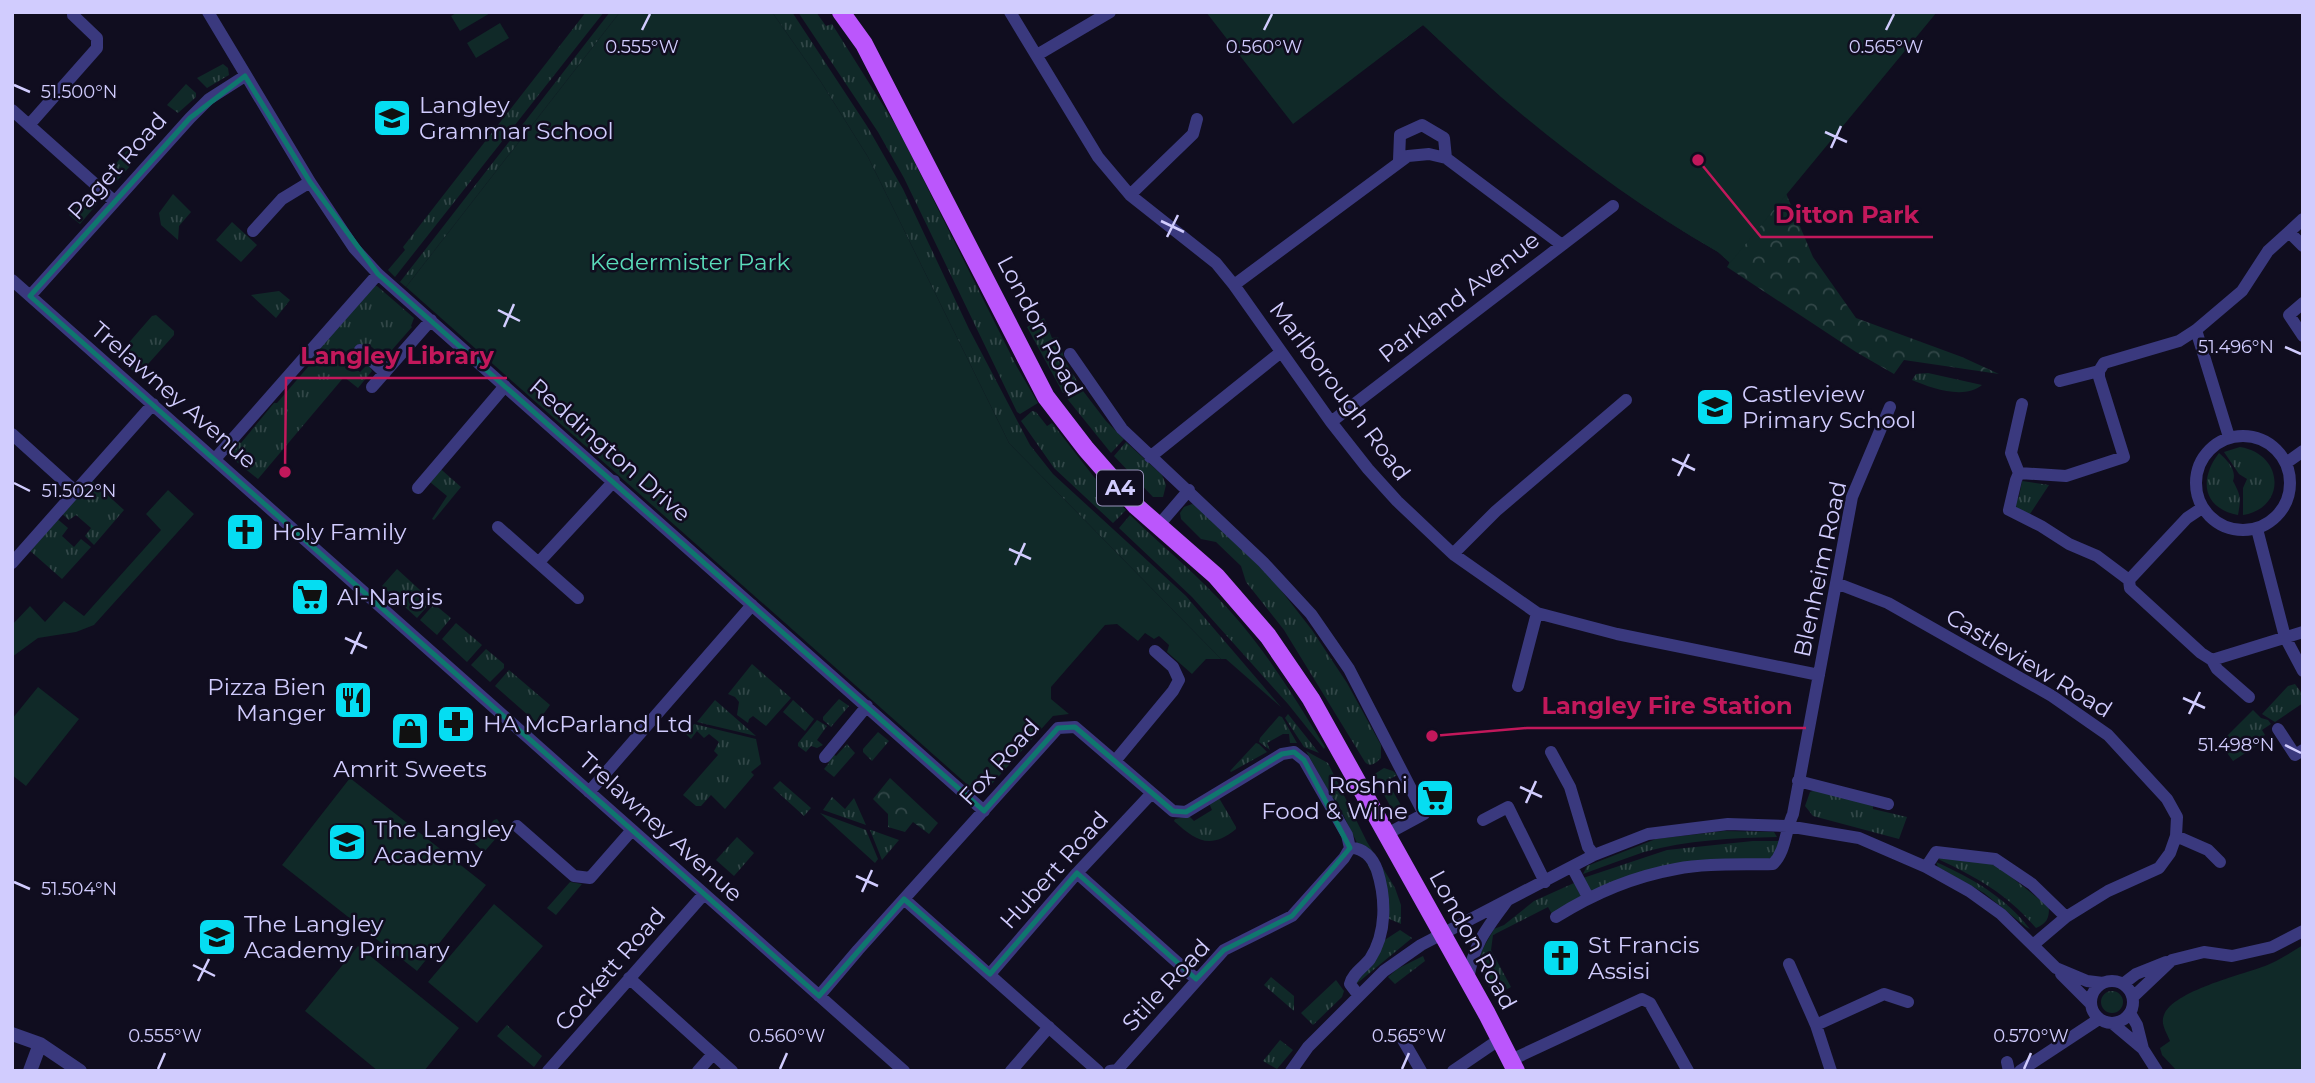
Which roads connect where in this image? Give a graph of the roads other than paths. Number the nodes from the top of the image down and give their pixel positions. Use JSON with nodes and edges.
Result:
{"nodes":[{"id":1,"x":208,"y":12,"type":"edge"},
{"id":2,"x":841,"y":12,"type":"edge"},
{"id":3,"x":1010,"y":12,"type":"edge"},
{"id":4,"x":1110,"y":12,"type":"edge"},
{"id":5,"x":73,"y":15,"type":"dead end"},
{"id":6,"x":1037,"y":55,"type":"junction"},
{"id":7,"x":245,"y":76,"type":"junction"},
{"id":8,"x":12,"y":110,"type":"edge"},
{"id":9,"x":1197,"y":119,"type":"dead end"},
{"id":10,"x":29,"y":125,"type":"junction"},
{"id":11,"x":1446,"y":158,"type":"junction"},
{"id":12,"x":1399,"y":160,"type":"junction"},
{"id":13,"x":310,"y":182,"type":"junction"},
{"id":14,"x":1130,"y":195,"type":"junction"},
{"id":15,"x":114,"y":201,"type":"junction"},
{"id":16,"x":1613,"y":206,"type":"dead end"},
{"id":17,"x":2303,"y":219,"type":"edge"},
{"id":18,"x":253,"y":231,"type":"dead end"},
{"id":19,"x":2289,"y":232,"type":"junction"},
{"id":20,"x":1562,"y":245,"type":"junction"},
{"id":21,"x":2303,"y":246,"type":"edge"},
{"id":22,"x":378,"y":274,"type":"junction"},
{"id":23,"x":12,"y":280,"type":"edge"},
{"id":24,"x":1234,"y":285,"type":"junction"},
{"id":25,"x":30,"y":296,"type":"junction"},
{"id":26,"x":2303,"y":303,"type":"edge"},
{"id":27,"x":431,"y":320,"type":"junction"},
{"id":28,"x":2196,"y":330,"type":"junction"},
{"id":29,"x":2303,"y":336,"type":"edge"},
{"id":30,"x":360,"y":350,"type":"dead end"},
{"id":31,"x":1281,"y":352,"type":"junction"},
{"id":32,"x":1070,"y":354,"type":"dead end"},
{"id":33,"x":2099,"y":371,"type":"junction"},
{"id":34,"x":384,"y":373,"type":"junction"},
{"id":35,"x":2060,"y":381,"type":"dead end"},
{"id":36,"x":505,"y":386,"type":"junction"},
{"id":37,"x":372,"y":387,"type":"dead end"},
{"id":38,"x":1626,"y":400,"type":"dead end"},
{"id":39,"x":153,"y":404,"type":"junction"},
{"id":40,"x":2022,"y":404,"type":"dead end"},
{"id":41,"x":1889,"y":407,"type":"dead end"},
{"id":42,"x":1331,"y":422,"type":"junction"},
{"id":43,"x":12,"y":434,"type":"edge"},
{"id":44,"x":2230,"y":437,"type":"junction"},
{"id":45,"x":2303,"y":451,"type":"edge"},
{"id":46,"x":1150,"y":457,"type":"junction"},
{"id":47,"x":215,"y":459,"type":"junction"},
{"id":48,"x":2286,"y":463,"type":"junction"},
{"id":49,"x":2019,"y":473,"type":"junction"},
{"id":50,"x":614,"y":481,"type":"junction"},
{"id":51,"x":418,"y":488,"type":"dead end"},
{"id":52,"x":1189,"y":490,"type":"junction"},
{"id":53,"x":75,"y":491,"type":"junction"},
{"id":54,"x":2202,"y":508,"type":"junction"},
{"id":55,"x":1158,"y":526,"type":"junction"},
{"id":56,"x":498,"y":527,"type":"dead end"},
{"id":57,"x":2257,"y":529,"type":"junction"},
{"id":58,"x":1453,"y":554,"type":"junction"},
{"id":59,"x":539,"y":562,"type":"junction"},
{"id":60,"x":12,"y":563,"type":"edge"},
{"id":61,"x":2129,"y":580,"type":"junction"},
{"id":62,"x":1836,"y":583,"type":"junction"},
{"id":63,"x":578,"y":598,"type":"dead end"},
{"id":64,"x":752,"y":605,"type":"junction"},
{"id":65,"x":1537,"y":613,"type":"junction"},
{"id":66,"x":2303,"y":632,"type":"edge"},
{"id":67,"x":2285,"y":637,"type":"junction"},
{"id":68,"x":1155,"y":651,"type":"dead end"},
{"id":69,"x":2212,"y":660,"type":"junction"},
{"id":70,"x":2303,"y":671,"type":"edge"},
{"id":71,"x":1819,"y":675,"type":"junction"},
{"id":72,"x":1518,"y":686,"type":"dead end"},
{"id":73,"x":2249,"y":698,"type":"dead end"},
{"id":74,"x":867,"y":706,"type":"junction"},
{"id":75,"x":2278,"y":729,"type":"dead end"},
{"id":76,"x":2303,"y":750,"type":"edge"},
{"id":77,"x":1551,"y":752,"type":"dead end"},
{"id":78,"x":825,"y":757,"type":"dead end"},
{"id":79,"x":1115,"y":761,"type":"junction"},
{"id":80,"x":1798,"y":781,"type":"junction"},
{"id":81,"x":589,"y":792,"type":"junction"},
{"id":82,"x":1151,"y":794,"type":"junction"},
{"id":83,"x":1888,"y":804,"type":"dead end"},
{"id":84,"x":984,"y":811,"type":"junction"},
{"id":85,"x":1483,"y":820,"type":"dead end"},
{"id":86,"x":517,"y":826,"type":"dead end"},
{"id":87,"x":1787,"y":827,"type":"junction"},
{"id":88,"x":632,"y":830,"type":"junction"},
{"id":89,"x":1387,"y":834,"type":"junction"},
{"id":90,"x":2176,"y":836,"type":"junction"},
{"id":91,"x":1350,"y":848,"type":"junction"},
{"id":92,"x":1594,"y":855,"type":"junction"},
{"id":93,"x":2220,"y":862,"type":"dead end"},
{"id":94,"x":1572,"y":867,"type":"junction"},
{"id":95,"x":1926,"y":867,"type":"junction"},
{"id":96,"x":1077,"y":873,"type":"junction"},
{"id":97,"x":1545,"y":882,"type":"junction"},
{"id":98,"x":704,"y":894,"type":"junction"},
{"id":99,"x":1588,"y":897,"type":"junction"},
{"id":100,"x":1509,"y":898,"type":"junction"},
{"id":101,"x":904,"y":899,"type":"junction"},
{"id":102,"x":1556,"y":917,"type":"dead end"},
{"id":103,"x":2067,"y":917,"type":"junction"},
{"id":104,"x":2303,"y":931,"type":"edge"},
{"id":105,"x":1441,"y":934,"type":"junction"},
{"id":106,"x":2033,"y":945,"type":"junction"},
{"id":107,"x":2172,"y":960,"type":"junction"},
{"id":108,"x":1789,"y":964,"type":"dead end"},
{"id":109,"x":2056,"y":968,"type":"junction"},
{"id":110,"x":990,"y":974,"type":"junction"},
{"id":111,"x":629,"y":978,"type":"junction"},
{"id":112,"x":1196,"y":979,"type":"junction"},
{"id":113,"x":1468,"y":980,"type":"junction"},
{"id":114,"x":2103,"y":982,"type":"junction"},
{"id":115,"x":2123,"y":984,"type":"junction"},
{"id":116,"x":819,"y":996,"type":"junction"},
{"id":117,"x":1359,"y":996,"type":"junction"},
{"id":118,"x":2133,"y":997,"type":"junction"},
{"id":119,"x":1908,"y":1002,"type":"dead end"},
{"id":120,"x":2091,"y":1004,"type":"junction"},
{"id":121,"x":2130,"y":1013,"type":"junction"},
{"id":122,"x":2099,"y":1019,"type":"junction"},
{"id":123,"x":2112,"y":1023,"type":"junction"},
{"id":124,"x":1816,"y":1025,"type":"junction"},
{"id":125,"x":1049,"y":1027,"type":"junction"},
{"id":126,"x":12,"y":1034,"type":"edge"},
{"id":127,"x":1500,"y":1039,"type":"junction"},
{"id":128,"x":1403,"y":1040,"type":"dead end"},
{"id":129,"x":40,"y":1044,"type":"junction"},
{"id":130,"x":2143,"y":1049,"type":"junction"},
{"id":131,"x":713,"y":1054,"type":"junction"},
{"id":132,"x":1513,"y":1066,"type":"edge"},
{"id":133,"x":30,"y":1071,"type":"edge"},
{"id":134,"x":80,"y":1071,"type":"edge"},
{"id":135,"x":548,"y":1071,"type":"edge"},
{"id":136,"x":698,"y":1071,"type":"edge"},
{"id":137,"x":732,"y":1071,"type":"edge"},
{"id":138,"x":904,"y":1071,"type":"edge"},
{"id":139,"x":1011,"y":1071,"type":"edge"},
{"id":140,"x":1098,"y":1071,"type":"edge"},
{"id":141,"x":1110,"y":1071,"type":"edge"},
{"id":142,"x":1291,"y":1071,"type":"edge"},
{"id":143,"x":1421,"y":1071,"type":"edge"},
{"id":144,"x":1453,"y":1071,"type":"edge"},
{"id":145,"x":1688,"y":1071,"type":"edge"},
{"id":146,"x":1831,"y":1071,"type":"edge"},
{"id":147,"x":2020,"y":1071,"type":"edge"},
{"id":148,"x":2157,"y":1071,"type":"edge"}],
"edges":[{"from":1,"to":7,"type":"street","name":"Reddington Drive"},
{"from":2,"to":55,"type":"main road","name":"London Road","number":"A4"},
{"from":3,"to":6,"type":"street","name":"Marlborough Road"},
{"from":4,"to":6,"type":"street"},
{"from":5,"to":10,"type":"street"},
{"from":6,"to":14,"type":"street","name":"Marlborough Road"},
{"from":7,"to":13,"type":"street","name":"Reddington Drive"},
{"from":7,"to":15,"type":"street","name":"Paget Road"},
{"from":8,"to":10,"type":"street"},
{"from":9,"to":14,"type":"street"},
{"from":10,"to":15,"type":"street"},
{"from":11,"to":12,"type":"street"},
{"from":11,"to":12,"type":"street"},
{"from":11,"to":20,"type":"street"},
{"from":12,"to":24,"type":"street"},
{"from":13,"to":18,"type":"street"},
{"from":13,"to":22,"type":"street","name":"Reddington Drive"},
{"from":14,"to":24,"type":"street","name":"Marlborough Road"},
{"from":15,"to":25,"type":"street","name":"Paget Road"},
{"from":16,"to":20,"type":"street","name":"Parkland Avenue"},
{"from":17,"to":19,"type":"street"},
{"from":19,"to":21,"type":"street"},
{"from":19,"to":28,"type":"street"},
{"from":20,"to":42,"type":"street","name":"Parkland Avenue"},
{"from":22,"to":27,"type":"street","name":"Reddington Drive"},
{"from":22,"to":47,"type":"street"},
{"from":23,"to":25,"type":"street","name":"Trelawney Avenue"},
{"from":24,"to":31,"type":"street","name":"Marlborough Road"},
{"from":25,"to":39,"type":"street","name":"Trelawney Avenue"},
{"from":26,"to":29,"type":"street"},
{"from":27,"to":34,"type":"street"},
{"from":27,"to":36,"type":"street","name":"Reddington Drive"},
{"from":28,"to":33,"type":"street"},
{"from":28,"to":44,"type":"street"},
{"from":30,"to":34,"type":"street"},
{"from":31,"to":42,"type":"street","name":"Marlborough Road"},
{"from":31,"to":46,"type":"street"},
{"from":32,"to":46,"type":"street","name":"London Road"},
{"from":33,"to":35,"type":"street"},
{"from":33,"to":49,"type":"street"},
{"from":34,"to":37,"type":"street"},
{"from":36,"to":50,"type":"street","name":"Reddington Drive"},
{"from":36,"to":51,"type":"street"},
{"from":38,"to":58,"type":"street"},
{"from":39,"to":47,"type":"street","name":"Trelawney Avenue"},
{"from":39,"to":53,"type":"street"},
{"from":40,"to":49,"type":"street"},
{"from":41,"to":62,"type":"street","name":"Blenheim Road"},
{"from":42,"to":58,"type":"street","name":"Marlborough Road"},
{"from":43,"to":53,"type":"street"},
{"from":44,"to":48,"type":"street"},
{"from":44,"to":54,"type":"street"},
{"from":45,"to":48,"type":"street"},
{"from":46,"to":52,"type":"street","name":"London Road"},
{"from":47,"to":81,"type":"street","name":"Trelawney Avenue"},
{"from":48,"to":57,"type":"street"},
{"from":49,"to":61,"type":"street"},
{"from":50,"to":59,"type":"street"},
{"from":50,"to":64,"type":"street","name":"Reddington Drive"},
{"from":52,"to":55,"type":"street"},
{"from":52,"to":89,"type":"street","name":"London Road"},
{"from":53,"to":60,"type":"street"},
{"from":54,"to":57,"type":"street"},
{"from":54,"to":61,"type":"street"},
{"from":55,"to":89,"type":"main road","name":"London Road","number":"A4"},
{"from":56,"to":59,"type":"street"},
{"from":57,"to":67,"type":"street"},
{"from":58,"to":65,"type":"street","name":"Marlborough Road"},
{"from":59,"to":63,"type":"street"},
{"from":61,"to":69,"type":"street"},
{"from":62,"to":71,"type":"street","name":"Blenheim Road"},
{"from":62,"to":90,"type":"street","name":"Castleview Road"},
{"from":64,"to":74,"type":"street","name":"Reddington Drive"},
{"from":64,"to":81,"type":"street"},
{"from":65,"to":71,"type":"street","name":"Marlborough Road"},
{"from":65,"to":72,"type":"street"},
{"from":66,"to":67,"type":"street"},
{"from":67,"to":69,"type":"street"},
{"from":67,"to":70,"type":"street"},
{"from":68,"to":79,"type":"street"},
{"from":69,"to":73,"type":"street"},
{"from":71,"to":80,"type":"street","name":"Blenheim Road"},
{"from":74,"to":78,"type":"street"},
{"from":74,"to":84,"type":"street","name":"Reddington Drive"},
{"from":75,"to":76,"type":"street"},
{"from":77,"to":92,"type":"street"},
{"from":79,"to":82,"type":"street","name":"Fox Road"},
{"from":79,"to":84,"type":"street","name":"Fox Road"},
{"from":80,"to":83,"type":"street"},
{"from":80,"to":87,"type":"street","name":"Blenheim Road"},
{"from":81,"to":88,"type":"street","name":"Trelawney Avenue"},
{"from":82,"to":91,"type":"street","name":"Fox Road"},
{"from":82,"to":96,"type":"street","name":"Hubert Road"},
{"from":84,"to":101,"type":"street","name":"Fox Road"},
{"from":85,"to":97,"type":"street"},
{"from":86,"to":88,"type":"street"},
{"from":87,"to":92,"type":"street"},
{"from":87,"to":95,"type":"street"},
{"from":87,"to":99,"type":"street","name":"Blenheim Road"},
{"from":88,"to":98,"type":"street","name":"Trelawney Avenue"},
{"from":89,"to":105,"type":"main road","name":"London Road","number":"A4"},
{"from":90,"to":93,"type":"street"},
{"from":90,"to":103,"type":"street"},
{"from":91,"to":112,"type":"street","name":"Stile Road"},
{"from":91,"to":117,"type":"street"},
{"from":92,"to":94,"type":"street"},
{"from":94,"to":97,"type":"street"},
{"from":94,"to":99,"type":"street"},
{"from":95,"to":103,"type":"street"},
{"from":95,"to":106,"type":"street"},
{"from":96,"to":110,"type":"street","name":"Hubert Road"},
{"from":96,"to":112,"type":"street"},
{"from":97,"to":100,"type":"street"},
{"from":98,"to":111,"type":"street","name":"Cockett Road"},
{"from":98,"to":116,"type":"street","name":"Trelawney Avenue"},
{"from":99,"to":102,"type":"street"},
{"from":100,"to":105,"type":"street"},
{"from":100,"to":113,"type":"street"},
{"from":101,"to":110,"type":"street"},
{"from":101,"to":116,"type":"street","name":"Fox Road"},
{"from":103,"to":106,"type":"street"},
{"from":104,"to":107,"type":"street"},
{"from":105,"to":113,"type":"main road","name":"London Road","number":"A4"},
{"from":105,"to":117,"type":"street"},
{"from":106,"to":109,"type":"street"},
{"from":107,"to":115,"type":"street"},
{"from":107,"to":118,"type":"street"},
{"from":108,"to":124,"type":"street"},
{"from":109,"to":114,"type":"street"},
{"from":109,"to":120,"type":"street"},
{"from":110,"to":125,"type":"street"},
{"from":111,"to":131,"type":"street"},
{"from":111,"to":135,"type":"street","name":"Cockett Road"},
{"from":112,"to":141,"type":"street","name":"Stile Road"},
{"from":113,"to":127,"type":"main road","name":"London Road","number":"A4"},
{"from":114,"to":115,"type":"street"},
{"from":114,"to":120,"type":"street"},
{"from":115,"to":118,"type":"street"},
{"from":116,"to":138,"type":"street","name":"Trelawney Avenue"},
{"from":117,"to":142,"type":"street"},
{"from":118,"to":121,"type":"street"},
{"from":119,"to":124,"type":"street"},
{"from":120,"to":122,"type":"street"},
{"from":121,"to":123,"type":"street"},
{"from":121,"to":130,"type":"street"},
{"from":122,"to":123,"type":"street"},
{"from":122,"to":147,"type":"street"},
{"from":123,"to":130,"type":"street"},
{"from":124,"to":146,"type":"street"},
{"from":125,"to":139,"type":"street"},
{"from":125,"to":140,"type":"street"},
{"from":126,"to":129,"type":"street"},
{"from":127,"to":132,"type":"main road","name":"London Road","number":"A4"},
{"from":127,"to":144,"type":"street"},
{"from":128,"to":143,"type":"street"},
{"from":129,"to":133,"type":"street"},
{"from":129,"to":134,"type":"street"},
{"from":130,"to":148,"type":"street"},
{"from":131,"to":136,"type":"street"},
{"from":131,"to":137,"type":"street"},
{"from":132,"to":145,"type":"street"}]}
